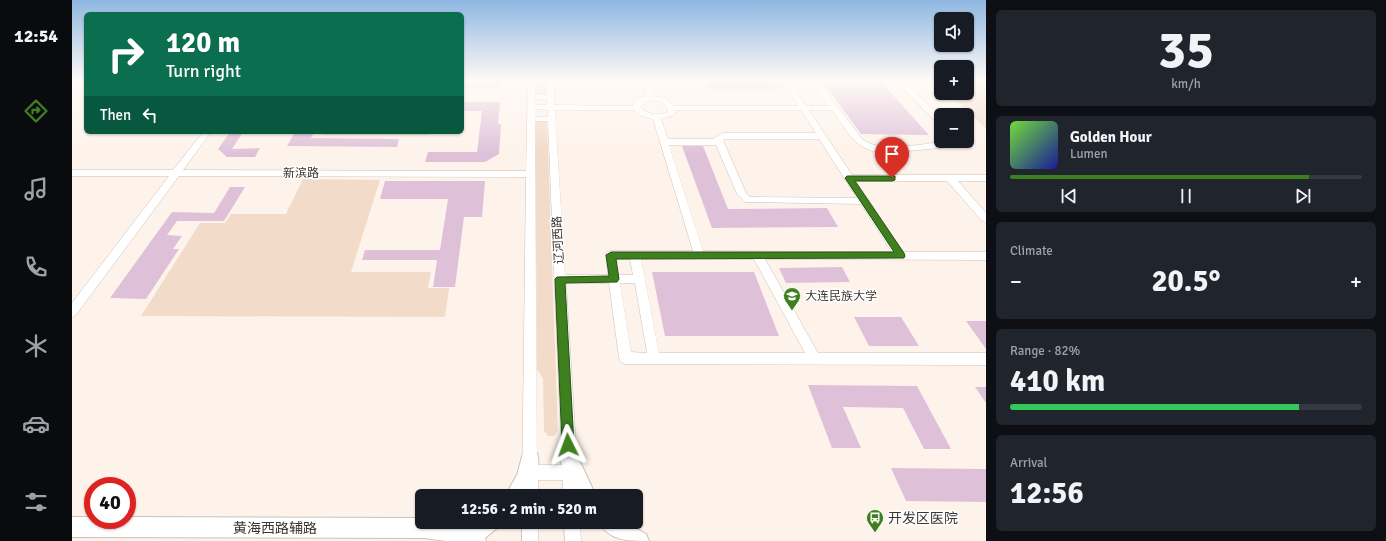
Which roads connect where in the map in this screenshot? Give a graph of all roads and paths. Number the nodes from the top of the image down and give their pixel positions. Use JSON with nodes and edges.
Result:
{"nodes":[{"id":1,"x":671,"y":105,"type":"edge"},
{"id":2,"x":801,"y":105,"type":"edge"},
{"id":3,"x":833,"y":105,"type":"edge"},
{"id":4,"x":924,"y":105,"type":"edge"},
{"id":5,"x":531,"y":108,"type":"junction"},
{"id":6,"x":551,"y":108,"type":"junction"},
{"id":7,"x":636,"y":108,"type":"joint"},
{"id":8,"x":672,"y":108,"type":"junction"},
{"id":9,"x":803,"y":108,"type":"junction"},
{"id":10,"x":835,"y":108,"type":"junction"},
{"id":11,"x":934,"y":115,"type":"edge"},
{"id":12,"x":657,"y":118,"type":"junction"},
{"id":13,"x":205,"y":134,"type":"edge"},
{"id":14,"x":821,"y":136,"type":"junction"},
{"id":15,"x":664,"y":142,"type":"junction"},
{"id":16,"x":719,"y":142,"type":"junction"},
{"id":17,"x":934,"y":146,"type":"edge"},
{"id":18,"x":72,"y":173,"type":"edge"},
{"id":19,"x":176,"y":173,"type":"junction"},
{"id":20,"x":531,"y":174,"type":"junction"},
{"id":21,"x":849,"y":178,"type":"junction"},
{"id":22,"x":950,"y":178,"type":"junction"},
{"id":23,"x":986,"y":178,"type":"edge"},
{"id":24,"x":864,"y":201,"type":"junction"},
{"id":25,"x":986,"y":220,"type":"edge"},
{"id":26,"x":635,"y":255,"type":"junction"},
{"id":27,"x":699,"y":256,"type":"junction"},
{"id":28,"x":758,"y":256,"type":"junction"},
{"id":29,"x":900,"y":256,"type":"junction"},
{"id":30,"x":986,"y":256,"type":"edge"},
{"id":31,"x":560,"y":279,"type":"junction"},
{"id":32,"x":614,"y":279,"type":"junction"},
{"id":33,"x":639,"y":279,"type":"junction"},
{"id":34,"x":72,"y":312,"type":"edge"},
{"id":35,"x":654,"y":358,"type":"junction"},
{"id":36,"x":814,"y":358,"type":"junction"},
{"id":37,"x":986,"y":359,"type":"edge"},
{"id":38,"x":530,"y":466,"type":"junction"},
{"id":39,"x":569,"y":466,"type":"junction"},
{"id":40,"x":519,"y":489,"type":"edge"},
{"id":41,"x":530,"y":489,"type":"edge"},
{"id":42,"x":571,"y":489,"type":"edge"},
{"id":43,"x":582,"y":489,"type":"edge"},
{"id":44,"x":72,"y":527,"type":"edge"},
{"id":45,"x":480,"y":529,"type":"edge"},
{"id":46,"x":530,"y":529,"type":"edge"},
{"id":47,"x":572,"y":529,"type":"edge"},
{"id":48,"x":617,"y":529,"type":"edge"},
{"id":49,"x":296,"y":534,"type":"edge"},
{"id":50,"x":465,"y":540,"type":"edge"},
{"id":51,"x":530,"y":541,"type":"edge"},
{"id":52,"x":573,"y":541,"type":"edge"},
{"id":53,"x":639,"y":541,"type":"edge"}],
"edges":[{"from":1,"to":8,"type":"street"},
{"from":2,"to":9,"type":"street"},
{"from":3,"to":10,"type":"street"},
{"from":4,"to":11,"type":"street"},
{"from":5,"to":6,"type":"street"},
{"from":5,"to":6,"type":"street"},
{"from":5,"to":20,"type":"street"},
{"from":6,"to":7,"type":"street"},
{"from":6,"to":31,"type":"street","name":"辽河西路"},
{"from":7,"to":12,"type":"street"},
{"from":8,"to":9,"type":"street"},
{"from":8,"to":12,"type":"street"},
{"from":9,"to":10,"type":"street"},
{"from":9,"to":14,"type":"street"},
{"from":10,"to":17,"type":"street"},
{"from":12,"to":15,"type":"street"},
{"from":13,"to":19,"type":"street"},
{"from":14,"to":16,"type":"street"},
{"from":14,"to":21,"type":"street"},
{"from":15,"to":16,"type":"street"},
{"from":15,"to":27,"type":"street"},
{"from":16,"to":24,"type":"street"},
{"from":18,"to":19,"type":"street","name":"新滨路"},
{"from":19,"to":20,"type":"street","name":"新滨路"},
{"from":19,"to":34,"type":"street"},
{"from":20,"to":38,"type":"street"},
{"from":21,"to":22,"type":"street"},
{"from":21,"to":24,"type":"street"},
{"from":22,"to":23,"type":"street"},
{"from":22,"to":25,"type":"street"},
{"from":24,"to":29,"type":"street"},
{"from":26,"to":27,"type":"street"},
{"from":26,"to":32,"type":"street"},
{"from":26,"to":33,"type":"street"},
{"from":27,"to":28,"type":"street"},
{"from":28,"to":29,"type":"street"},
{"from":28,"to":36,"type":"street"},
{"from":29,"to":30,"type":"street"},
{"from":31,"to":32,"type":"street"},
{"from":31,"to":39,"type":"street","name":"辽河西路"},
{"from":32,"to":33,"type":"street"},
{"from":32,"to":35,"type":"street"},
{"from":33,"to":35,"type":"street"},
{"from":35,"to":36,"type":"street"},
{"from":36,"to":37,"type":"street"},
{"from":38,"to":39,"type":"street"},
{"from":38,"to":40,"type":"main road"},
{"from":38,"to":41,"type":"street"},
{"from":39,"to":42,"type":"street","name":"辽河西路"},
{"from":39,"to":43,"type":"main road"},
{"from":44,"to":49,"type":"main road","name":"黄海西路辅路"},
{"from":45,"to":50,"type":"main road"},
{"from":46,"to":51,"type":"street"},
{"from":47,"to":52,"type":"street"},
{"from":48,"to":53,"type":"main road"},
{"from":49,"to":50,"type":"main road","name":"黄海西路辅路"}]}
